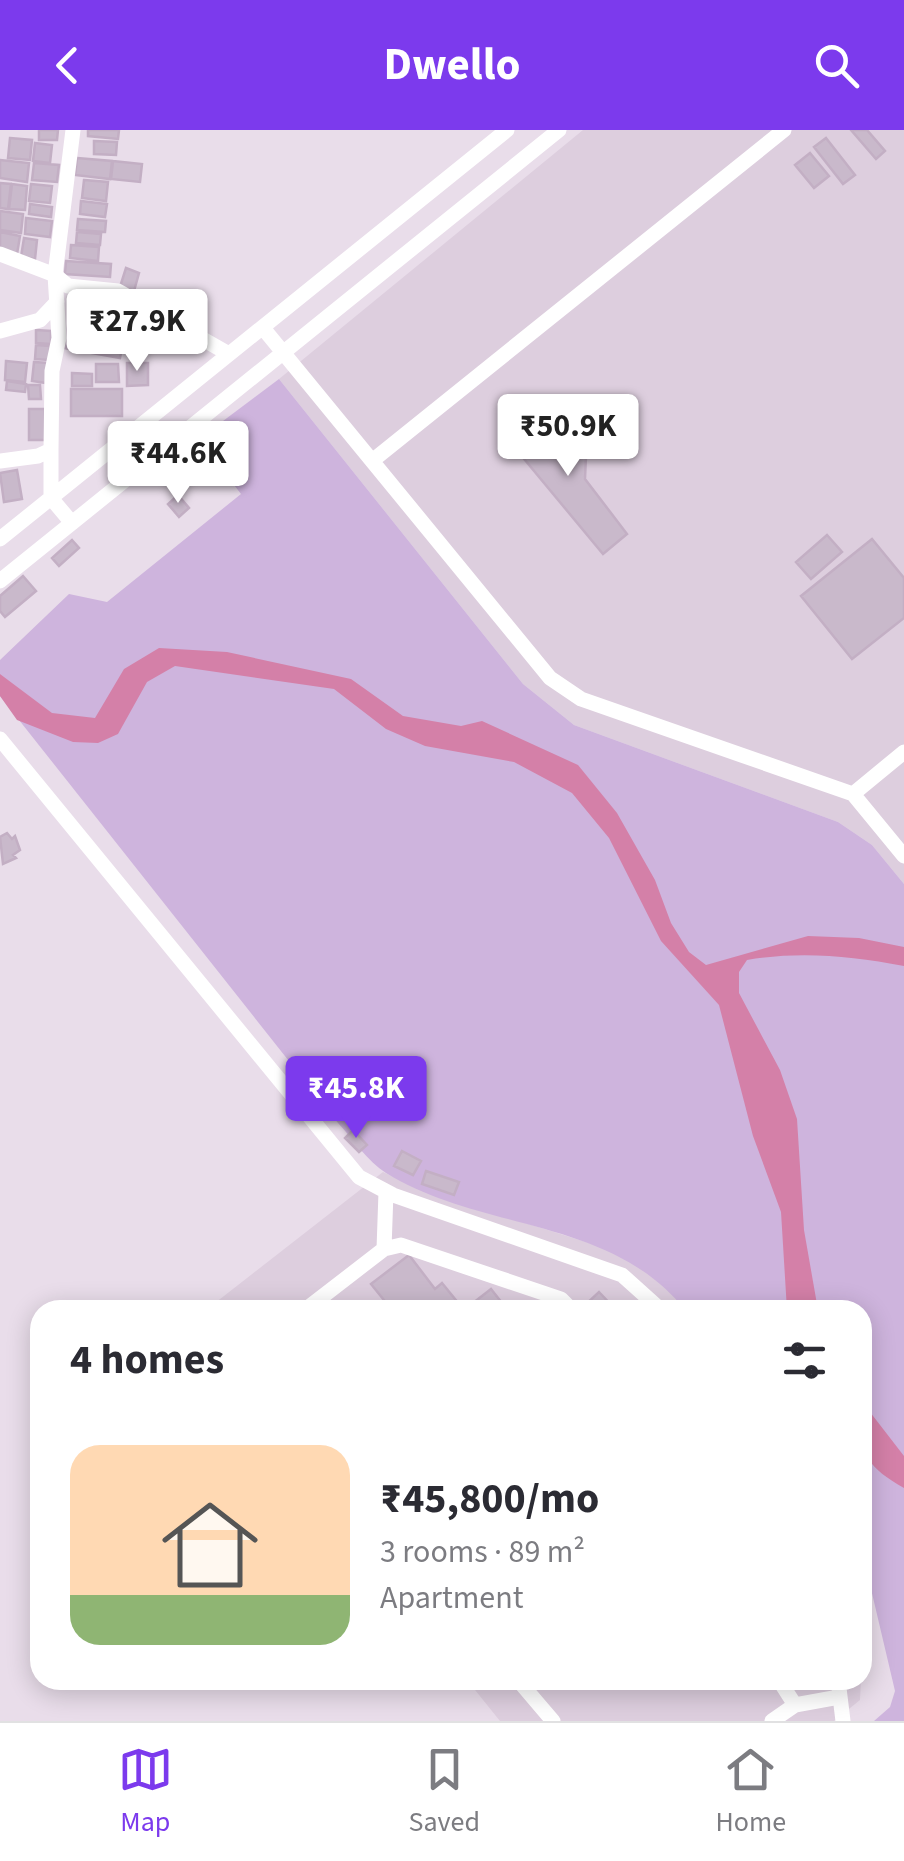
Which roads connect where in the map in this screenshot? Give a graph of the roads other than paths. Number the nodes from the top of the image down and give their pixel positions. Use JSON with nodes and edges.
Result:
{"nodes":[{"id":1,"x":73,"y":130,"type":"edge"},
{"id":2,"x":506,"y":130,"type":"edge"},
{"id":3,"x":559,"y":130,"type":"edge"},
{"id":4,"x":784,"y":130,"type":"edge"},
{"id":5,"x":0,"y":254,"type":"edge"},
{"id":6,"x":55,"y":275,"type":"junction"},
{"id":7,"x":57,"y":302,"type":"junction"},
{"id":8,"x":262,"y":328,"type":"junction"},
{"id":9,"x":0,"y":331,"type":"edge"},
{"id":10,"x":284,"y":353,"type":"junction"},
{"id":11,"x":229,"y":354,"type":"junction"},
{"id":12,"x":50,"y":450,"type":"junction"},
{"id":13,"x":0,"y":461,"type":"edge"},
{"id":14,"x":372,"y":461,"type":"junction"},
{"id":15,"x":51,"y":498,"type":"junction"},
{"id":16,"x":72,"y":523,"type":"junction"},
{"id":17,"x":1,"y":537,"type":"edge"},
{"id":18,"x":0,"y":581,"type":"edge"},
{"id":19,"x":0,"y":739,"type":"edge"},
{"id":20,"x":904,"y":752,"type":"edge"},
{"id":21,"x":6,"y":760,"type":"edge"},
{"id":22,"x":852,"y":794,"type":"junction"},
{"id":23,"x":904,"y":856,"type":"edge"},
{"id":24,"x":386,"y":1192,"type":"junction"},
{"id":25,"x":384,"y":1249,"type":"junction"},
{"id":26,"x":319,"y":1300,"type":"edge"},
{"id":27,"x":562,"y":1300,"type":"edge"},
{"id":28,"x":650,"y":1300,"type":"edge"},
{"id":29,"x":527,"y":1690,"type":"edge"},
{"id":30,"x":784,"y":1690,"type":"edge"},
{"id":31,"x":834,"y":1690,"type":"edge"},
{"id":32,"x":839,"y":1690,"type":"edge"},
{"id":33,"x":794,"y":1705,"type":"junction"},
{"id":34,"x":553,"y":1721,"type":"edge"},
{"id":35,"x":772,"y":1721,"type":"edge"},
{"id":36,"x":843,"y":1721,"type":"edge"}],
"edges":[{"from":1,"to":6,"type":"street"},
{"from":2,"to":8,"type":"street"},
{"from":3,"to":10,"type":"street"},
{"from":4,"to":14,"type":"street"},
{"from":5,"to":6,"type":"street"},
{"from":6,"to":7,"type":"street"},
{"from":6,"to":11,"type":"street"},
{"from":7,"to":9,"type":"street"},
{"from":7,"to":12,"type":"street"},
{"from":8,"to":10,"type":"street"},
{"from":8,"to":11,"type":"street"},
{"from":10,"to":14,"type":"street"},
{"from":10,"to":16,"type":"street"},
{"from":11,"to":15,"type":"street"},
{"from":12,"to":13,"type":"street"},
{"from":12,"to":15,"type":"street"},
{"from":14,"to":22,"type":"street"},
{"from":15,"to":16,"type":"street"},
{"from":15,"to":17,"type":"street"},
{"from":16,"to":18,"type":"street"},
{"from":19,"to":21,"type":"street"},
{"from":20,"to":22,"type":"street"},
{"from":21,"to":24,"type":"street"},
{"from":22,"to":23,"type":"street"},
{"from":24,"to":25,"type":"street"},
{"from":24,"to":28,"type":"street"},
{"from":25,"to":26,"type":"street"},
{"from":25,"to":27,"type":"street"},
{"from":29,"to":34,"type":"street"},
{"from":30,"to":33,"type":"street"},
{"from":31,"to":33,"type":"street"},
{"from":32,"to":36,"type":"street"},
{"from":33,"to":35,"type":"street"}]}
